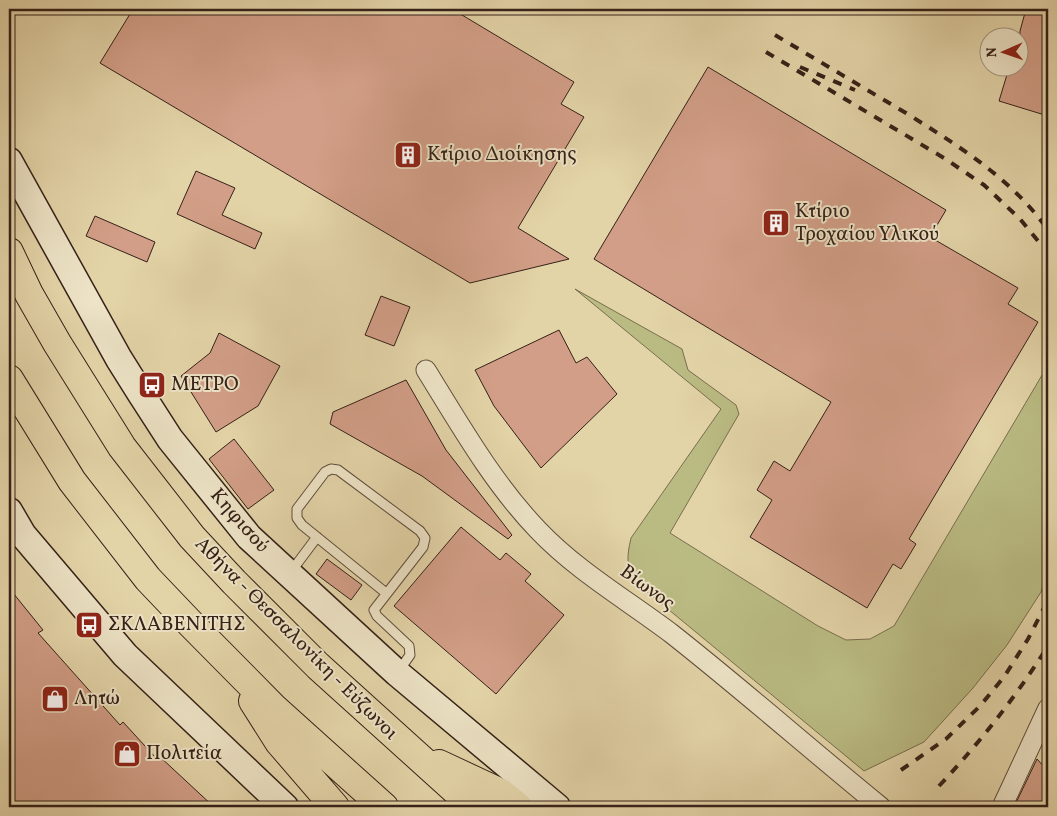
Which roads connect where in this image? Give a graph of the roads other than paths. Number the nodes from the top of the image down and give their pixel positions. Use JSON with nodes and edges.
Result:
{"nodes":[{"id":1,"x":9,"y":161,"type":"edge"},
{"id":2,"x":9,"y":252,"type":"edge"},
{"id":3,"x":426,"y":370,"type":"dead end"},
{"id":4,"x":9,"y":379,"type":"edge"},
{"id":5,"x":9,"y":511,"type":"edge"},
{"id":6,"x":317,"y":537,"type":"junction"},
{"id":7,"x":16,"y":539,"type":"edge"},
{"id":8,"x":289,"y":575,"type":"junction"},
{"id":9,"x":386,"y":593,"type":"junction"},
{"id":10,"x":227,"y":660,"type":"junction"},
{"id":11,"x":396,"y":673,"type":"junction"},
{"id":12,"x":1048,"y":708,"type":"edge"},
{"id":13,"x":411,"y":752,"type":"junction"},
{"id":14,"x":285,"y":807,"type":"edge"},
{"id":15,"x":335,"y":807,"type":"edge"},
{"id":16,"x":384,"y":807,"type":"edge"},
{"id":17,"x":474,"y":807,"type":"edge"},
{"id":18,"x":518,"y":807,"type":"edge"},
{"id":19,"x":557,"y":807,"type":"edge"},
{"id":20,"x":881,"y":807,"type":"edge"},
{"id":21,"x":1002,"y":807,"type":"edge"}],
"edges":[{"from":1,"to":8,"type":"main road","name":"Κηφισού"},
{"from":2,"to":13,"type":"highway","name":"Αθήνα - Θεσσαλονίκη - Εύζωνοι"},
{"from":3,"to":20,"type":"street","name":"Βίωνος"},
{"from":4,"to":10,"type":"highway"},
{"from":5,"to":7,"type":"main road"},
{"from":6,"to":8,"type":"lane"},
{"from":6,"to":9,"type":"lane"},
{"from":6,"to":9,"type":"lane"},
{"from":7,"to":14,"type":"main road"},
{"from":8,"to":11,"type":"main road","name":"Κηφισού"},
{"from":9,"to":11,"type":"lane"},
{"from":10,"to":15,"type":"highway"},
{"from":10,"to":16,"type":"highway"},
{"from":11,"to":19,"type":"main road","name":"Κηφισού"},
{"from":12,"to":21,"type":"street"},
{"from":13,"to":17,"type":"highway","name":"Αθήνα - Θεσσαλονίκη - Εύζωνοι"},
{"from":13,"to":18,"type":"highway"}]}
